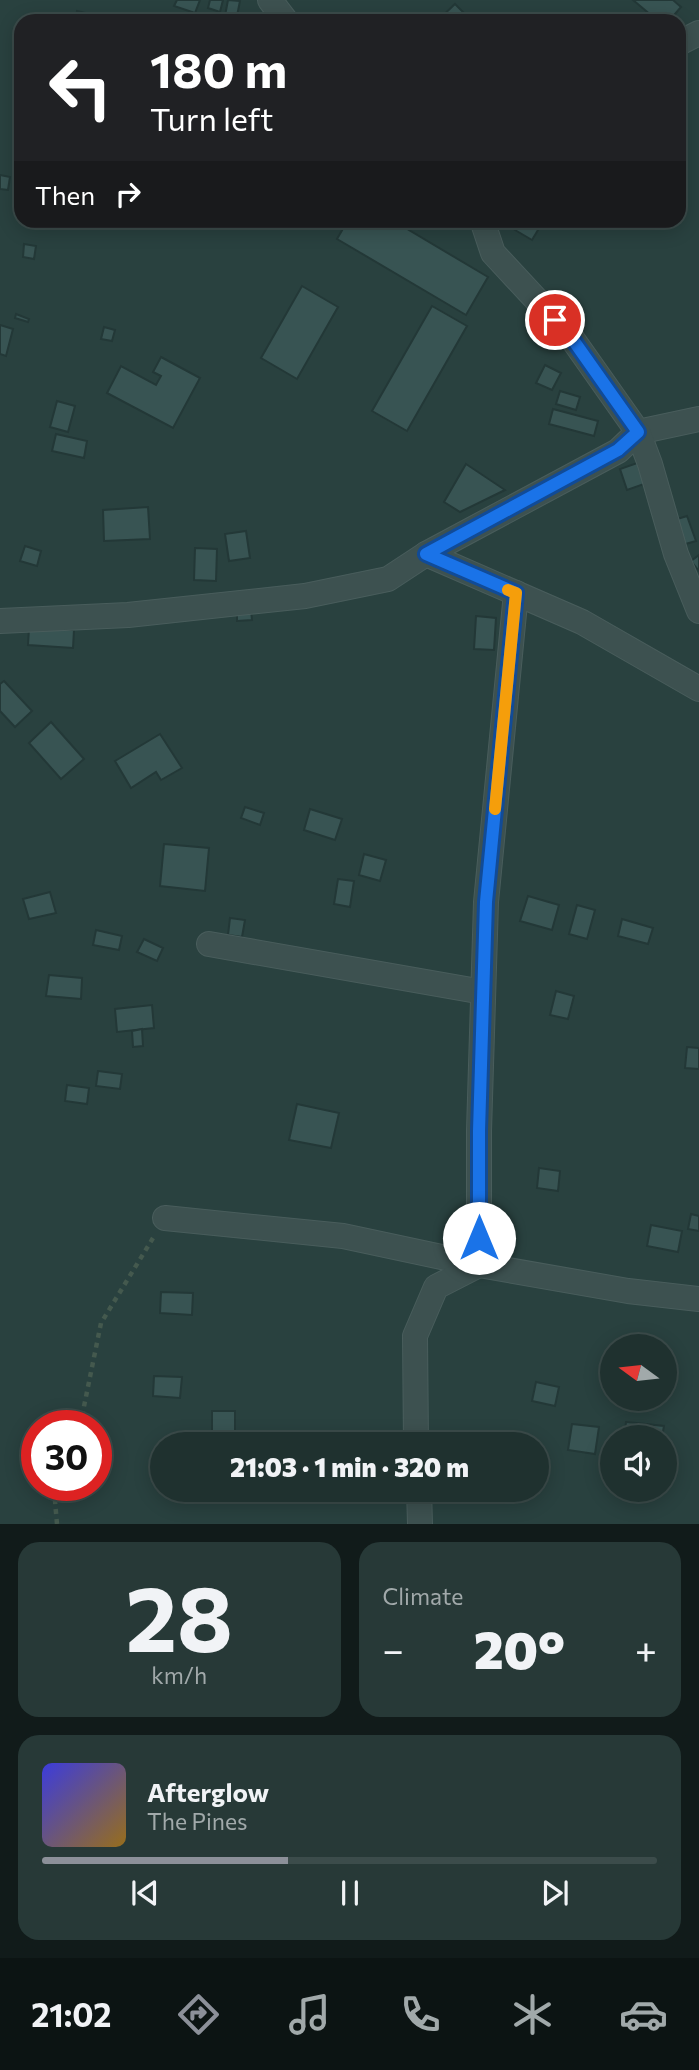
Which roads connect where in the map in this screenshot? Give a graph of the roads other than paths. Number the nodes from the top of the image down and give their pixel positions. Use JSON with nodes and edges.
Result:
{"nodes":[{"id":1,"x":270,"y":0,"type":"edge"},
{"id":2,"x":281,"y":14,"type":"edge"},
{"id":3,"x":485,"y":228,"type":"edge"},
{"id":4,"x":699,"y":419,"type":"edge"},
{"id":5,"x":638,"y":432,"type":"junction"},
{"id":6,"x":426,"y":554,"type":"junction"},
{"id":7,"x":516,"y":593,"type":"junction"},
{"id":8,"x":699,"y":611,"type":"edge"},
{"id":9,"x":0,"y":621,"type":"edge"},
{"id":10,"x":699,"y":689,"type":"edge"},
{"id":11,"x":209,"y":944,"type":"dead end"},
{"id":12,"x":483,"y":992,"type":"junction"},
{"id":13,"x":165,"y":1217,"type":"road end"},
{"id":14,"x":479,"y":1265,"type":"junction"},
{"id":15,"x":699,"y":1299,"type":"edge"},
{"id":16,"x":416,"y":1432,"type":"edge"},
{"id":17,"x":419,"y":1502,"type":"edge"},
{"id":18,"x":420,"y":1524,"type":"edge"}],
"edges":[{"from":1,"to":2,"type":"street"},
{"from":3,"to":5,"type":"street"},
{"from":4,"to":5,"type":"street"},
{"from":5,"to":6,"type":"street"},
{"from":5,"to":8,"type":"street"},
{"from":6,"to":7,"type":"street"},
{"from":6,"to":9,"type":"street"},
{"from":7,"to":10,"type":"street"},
{"from":7,"to":12,"type":"street"},
{"from":11,"to":12,"type":"street"},
{"from":12,"to":14,"type":"street"},
{"from":13,"to":14,"type":"street"},
{"from":14,"to":15,"type":"street"},
{"from":14,"to":16,"type":"street"},
{"from":17,"to":18,"type":"street"}]}
